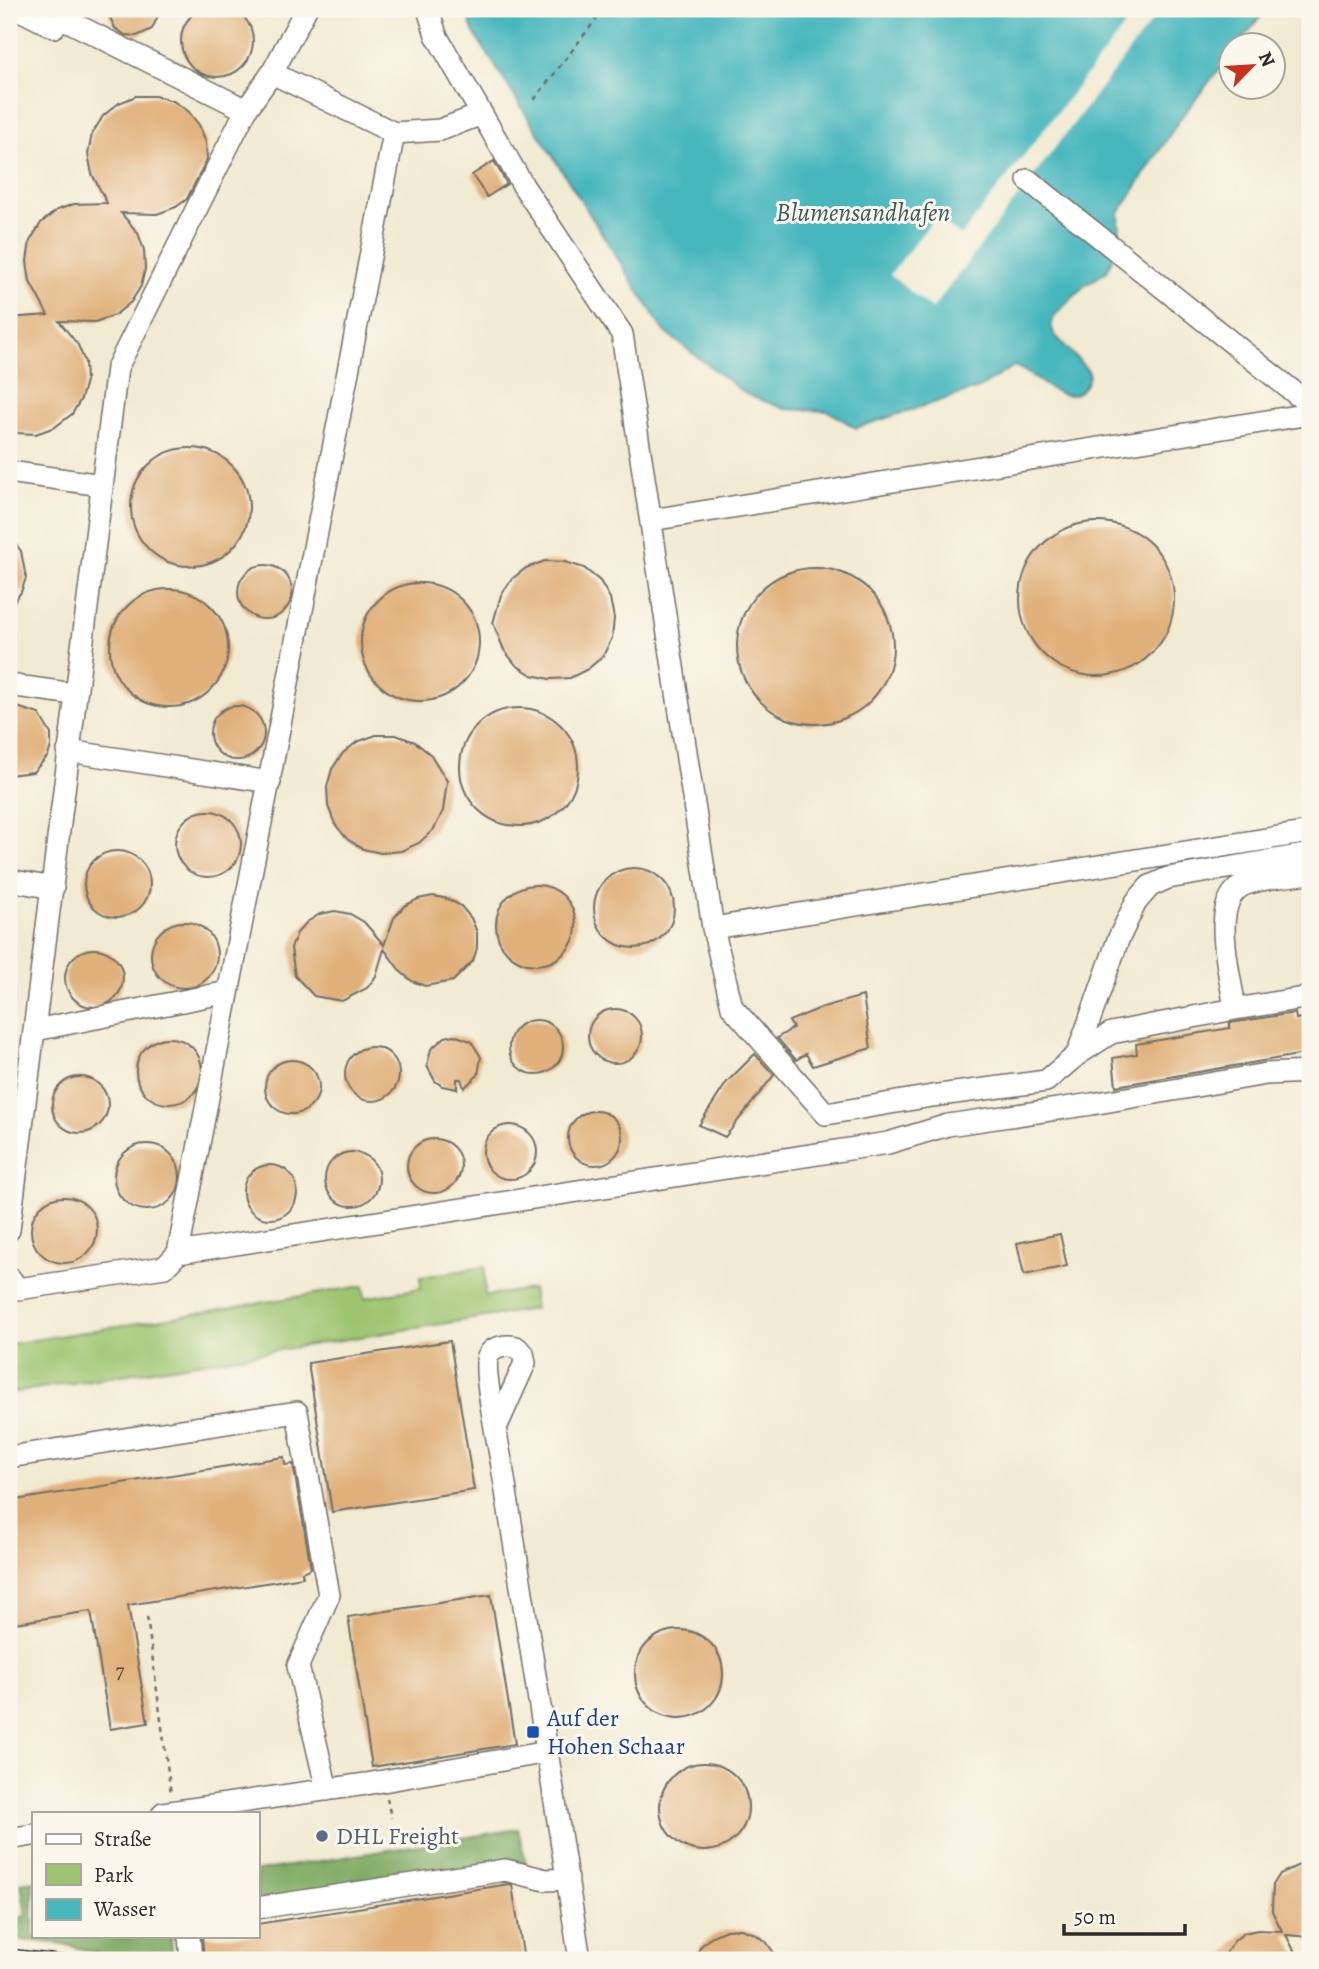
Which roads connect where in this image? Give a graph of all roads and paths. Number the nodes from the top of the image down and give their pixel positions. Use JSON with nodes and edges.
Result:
{"nodes":[{"id":1,"x":18,"y":9,"type":"edge"},
{"id":2,"x":306,"y":9,"type":"edge"},
{"id":3,"x":428,"y":9,"type":"edge"},
{"id":4,"x":604,"y":9,"type":"edge"},
{"id":5,"x":272,"y":73,"type":"junction"},
{"id":6,"x":534,"y":100,"type":"dead end"},
{"id":7,"x":246,"y":110,"type":"junction"},
{"id":8,"x":482,"y":114,"type":"junction"},
{"id":9,"x":394,"y":132,"type":"junction"},
{"id":10,"x":1028,"y":180,"type":"dead end"},
{"id":11,"x":1307,"y":404,"type":"edge"},
{"id":12,"x":9,"y":472,"type":"edge"},
{"id":13,"x":102,"y":485,"type":"junction"},
{"id":14,"x":651,"y":520,"type":"junction"},
{"id":15,"x":9,"y":685,"type":"edge"},
{"id":16,"x":74,"y":694,"type":"junction"},
{"id":17,"x":68,"y":751,"type":"junction"},
{"id":18,"x":270,"y":782,"type":"junction"},
{"id":19,"x":1310,"y":832,"type":"edge"},
{"id":20,"x":1310,"y":854,"type":"edge"},
{"id":21,"x":1310,"y":873,"type":"edge"},
{"id":22,"x":9,"y":880,"type":"edge"},
{"id":23,"x":53,"y":888,"type":"junction"},
{"id":24,"x":713,"y":928,"type":"junction"},
{"id":25,"x":228,"y":992,"type":"junction"},
{"id":26,"x":1310,"y":997,"type":"edge"},
{"id":27,"x":1235,"y":1009,"type":"junction"},
{"id":28,"x":35,"y":1030,"type":"junction"},
{"id":29,"x":1077,"y":1055,"type":"junction"},
{"id":30,"x":1310,"y":1072,"type":"edge"},
{"id":31,"x":9,"y":1230,"type":"edge"},
{"id":32,"x":178,"y":1253,"type":"junction"},
{"id":33,"x":9,"y":1277,"type":"edge"},
{"id":34,"x":496,"y":1428,"type":"dead end"},
{"id":35,"x":9,"y":1457,"type":"edge"},
{"id":36,"x":147,"y":1617,"type":"dead end"},
{"id":37,"x":548,"y":1752,"type":"junction"},
{"id":38,"x":327,"y":1790,"type":"junction"},
{"id":39,"x":169,"y":1812,"type":"edge"},
{"id":40,"x":32,"y":1835,"type":"edge"},
{"id":41,"x":9,"y":1839,"type":"edge"},
{"id":42,"x":568,"y":1879,"type":"junction"},
{"id":43,"x":259,"y":1908,"type":"edge"},
{"id":44,"x":189,"y":1938,"type":"edge"},
{"id":45,"x":191,"y":1960,"type":"edge"},
{"id":46,"x":580,"y":1960,"type":"edge"}],
"edges":[{"from":1,"to":7,"type":"street"},
{"from":2,"to":5,"type":"street"},
{"from":3,"to":8,"type":"street"},
{"from":4,"to":6,"type":"path"},
{"from":5,"to":7,"type":"street"},
{"from":5,"to":9,"type":"street"},
{"from":7,"to":13,"type":"street"},
{"from":8,"to":9,"type":"street"},
{"from":8,"to":14,"type":"street"},
{"from":9,"to":18,"type":"street"},
{"from":10,"to":11,"type":"street"},
{"from":11,"to":14,"type":"street"},
{"from":12,"to":13,"type":"street"},
{"from":13,"to":16,"type":"street"},
{"from":14,"to":24,"type":"street"},
{"from":15,"to":16,"type":"street"},
{"from":16,"to":17,"type":"street"},
{"from":17,"to":18,"type":"street"},
{"from":17,"to":23,"type":"street"},
{"from":18,"to":25,"type":"street"},
{"from":19,"to":24,"type":"street"},
{"from":20,"to":29,"type":"street"},
{"from":21,"to":27,"type":"street"},
{"from":22,"to":23,"type":"street"},
{"from":23,"to":28,"type":"street"},
{"from":24,"to":29,"type":"street"},
{"from":25,"to":28,"type":"street"},
{"from":25,"to":32,"type":"street"},
{"from":26,"to":27,"type":"street"},
{"from":27,"to":29,"type":"street"},
{"from":28,"to":31,"type":"street"},
{"from":30,"to":32,"type":"street"},
{"from":32,"to":33,"type":"street"},
{"from":34,"to":37,"type":"street"},
{"from":35,"to":38,"type":"street"},
{"from":36,"to":39,"type":"path"},
{"from":37,"to":38,"type":"street"},
{"from":37,"to":42,"type":"street"},
{"from":38,"to":39,"type":"street"},
{"from":40,"to":41,"type":"street"},
{"from":42,"to":43,"type":"street"},
{"from":42,"to":46,"type":"street"},
{"from":44,"to":45,"type":"street"}]}
